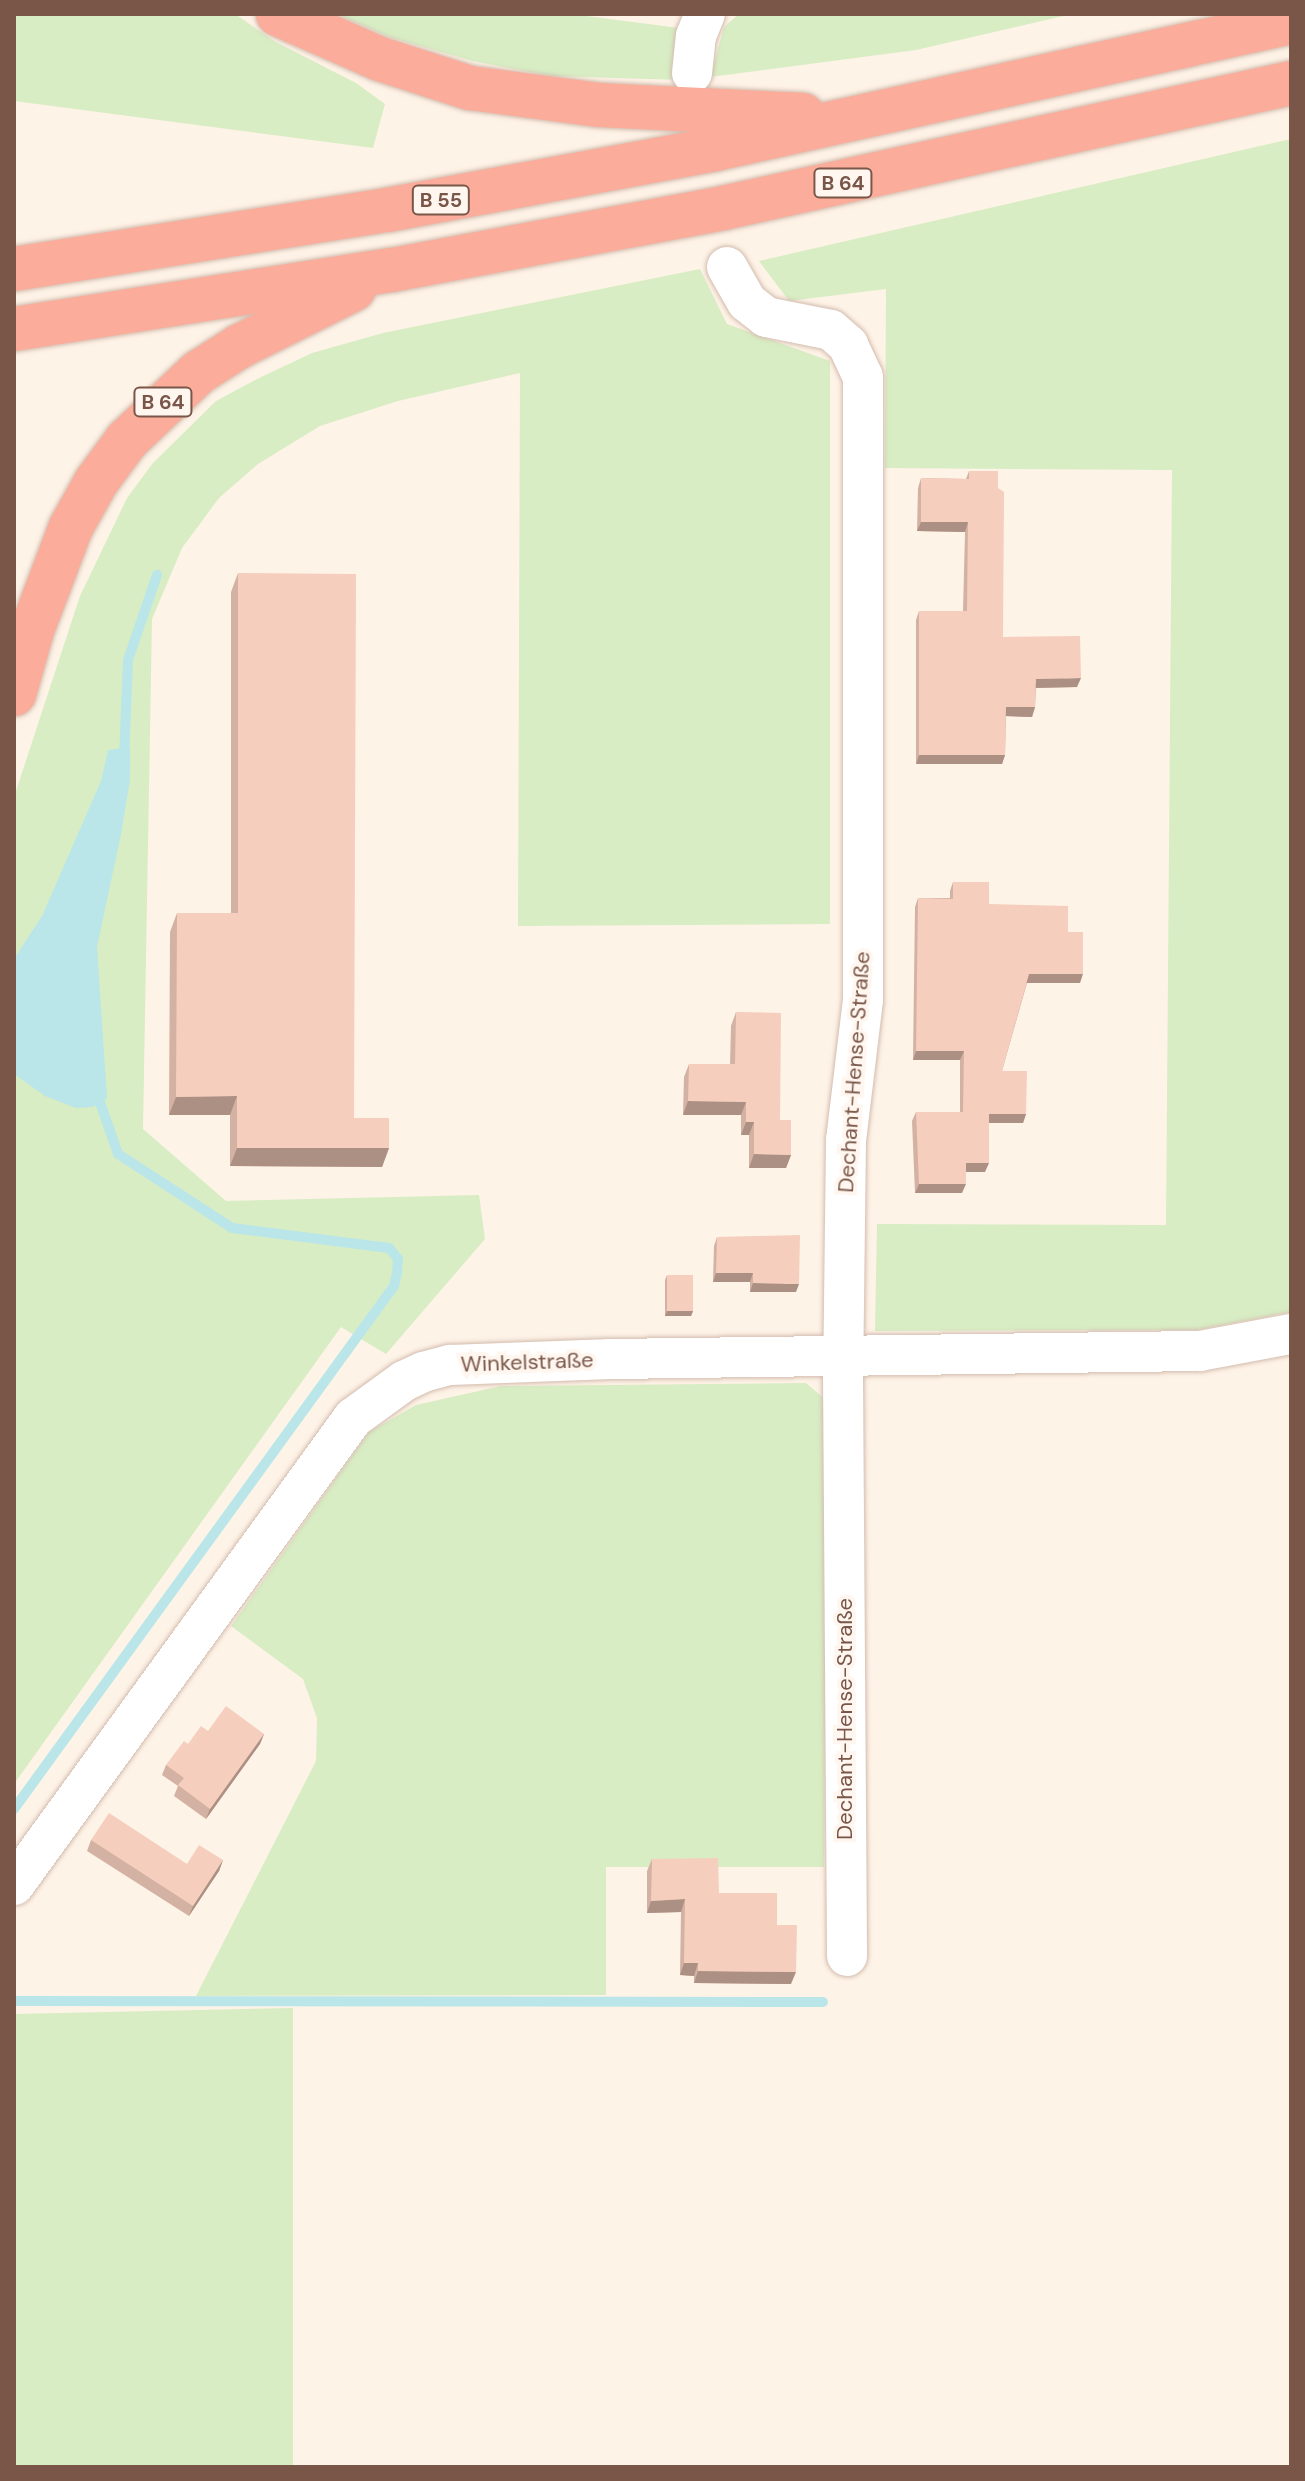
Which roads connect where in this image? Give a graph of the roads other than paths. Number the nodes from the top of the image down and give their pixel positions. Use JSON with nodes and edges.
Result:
{"nodes":[{"id":1,"x":278,"y":14,"type":"edge"},
{"id":2,"x":705,"y":14,"type":"edge"},
{"id":3,"x":1291,"y":22,"type":"edge"},
{"id":4,"x":692,"y":73,"type":"dead end"},
{"id":5,"x":1291,"y":83,"type":"edge"},
{"id":6,"x":865,"y":118,"type":"junction"},
{"id":7,"x":727,"y":267,"type":"dead end"},
{"id":8,"x":14,"y":269,"type":"edge"},
{"id":9,"x":392,"y":270,"type":"junction"},
{"id":10,"x":14,"y":329,"type":"edge"},
{"id":11,"x":14,"y":694,"type":"edge"},
{"id":12,"x":1291,"y":1334,"type":"edge"},
{"id":13,"x":844,"y":1355,"type":"junction"},
{"id":14,"x":14,"y":1885,"type":"edge"},
{"id":15,"x":847,"y":1956,"type":"dead end"}],
"edges":[{"from":1,"to":6,"type":"highway"},
{"from":2,"to":4,"type":"street"},
{"from":3,"to":6,"type":"highway"},
{"from":5,"to":9,"type":"highway","number":"B 64"},
{"from":6,"to":8,"type":"highway","number":"B 55"},
{"from":7,"to":13,"type":"street","name":"Dechant-Hense-Straße"},
{"from":9,"to":10,"type":"highway"},
{"from":9,"to":11,"type":"highway","number":"B 64"},
{"from":12,"to":13,"type":"street","name":"Winkelstraße"},
{"from":13,"to":14,"type":"street","name":"Winkelstraße"},
{"from":13,"to":15,"type":"street","name":"Dechant-Hense-Straße"}]}
